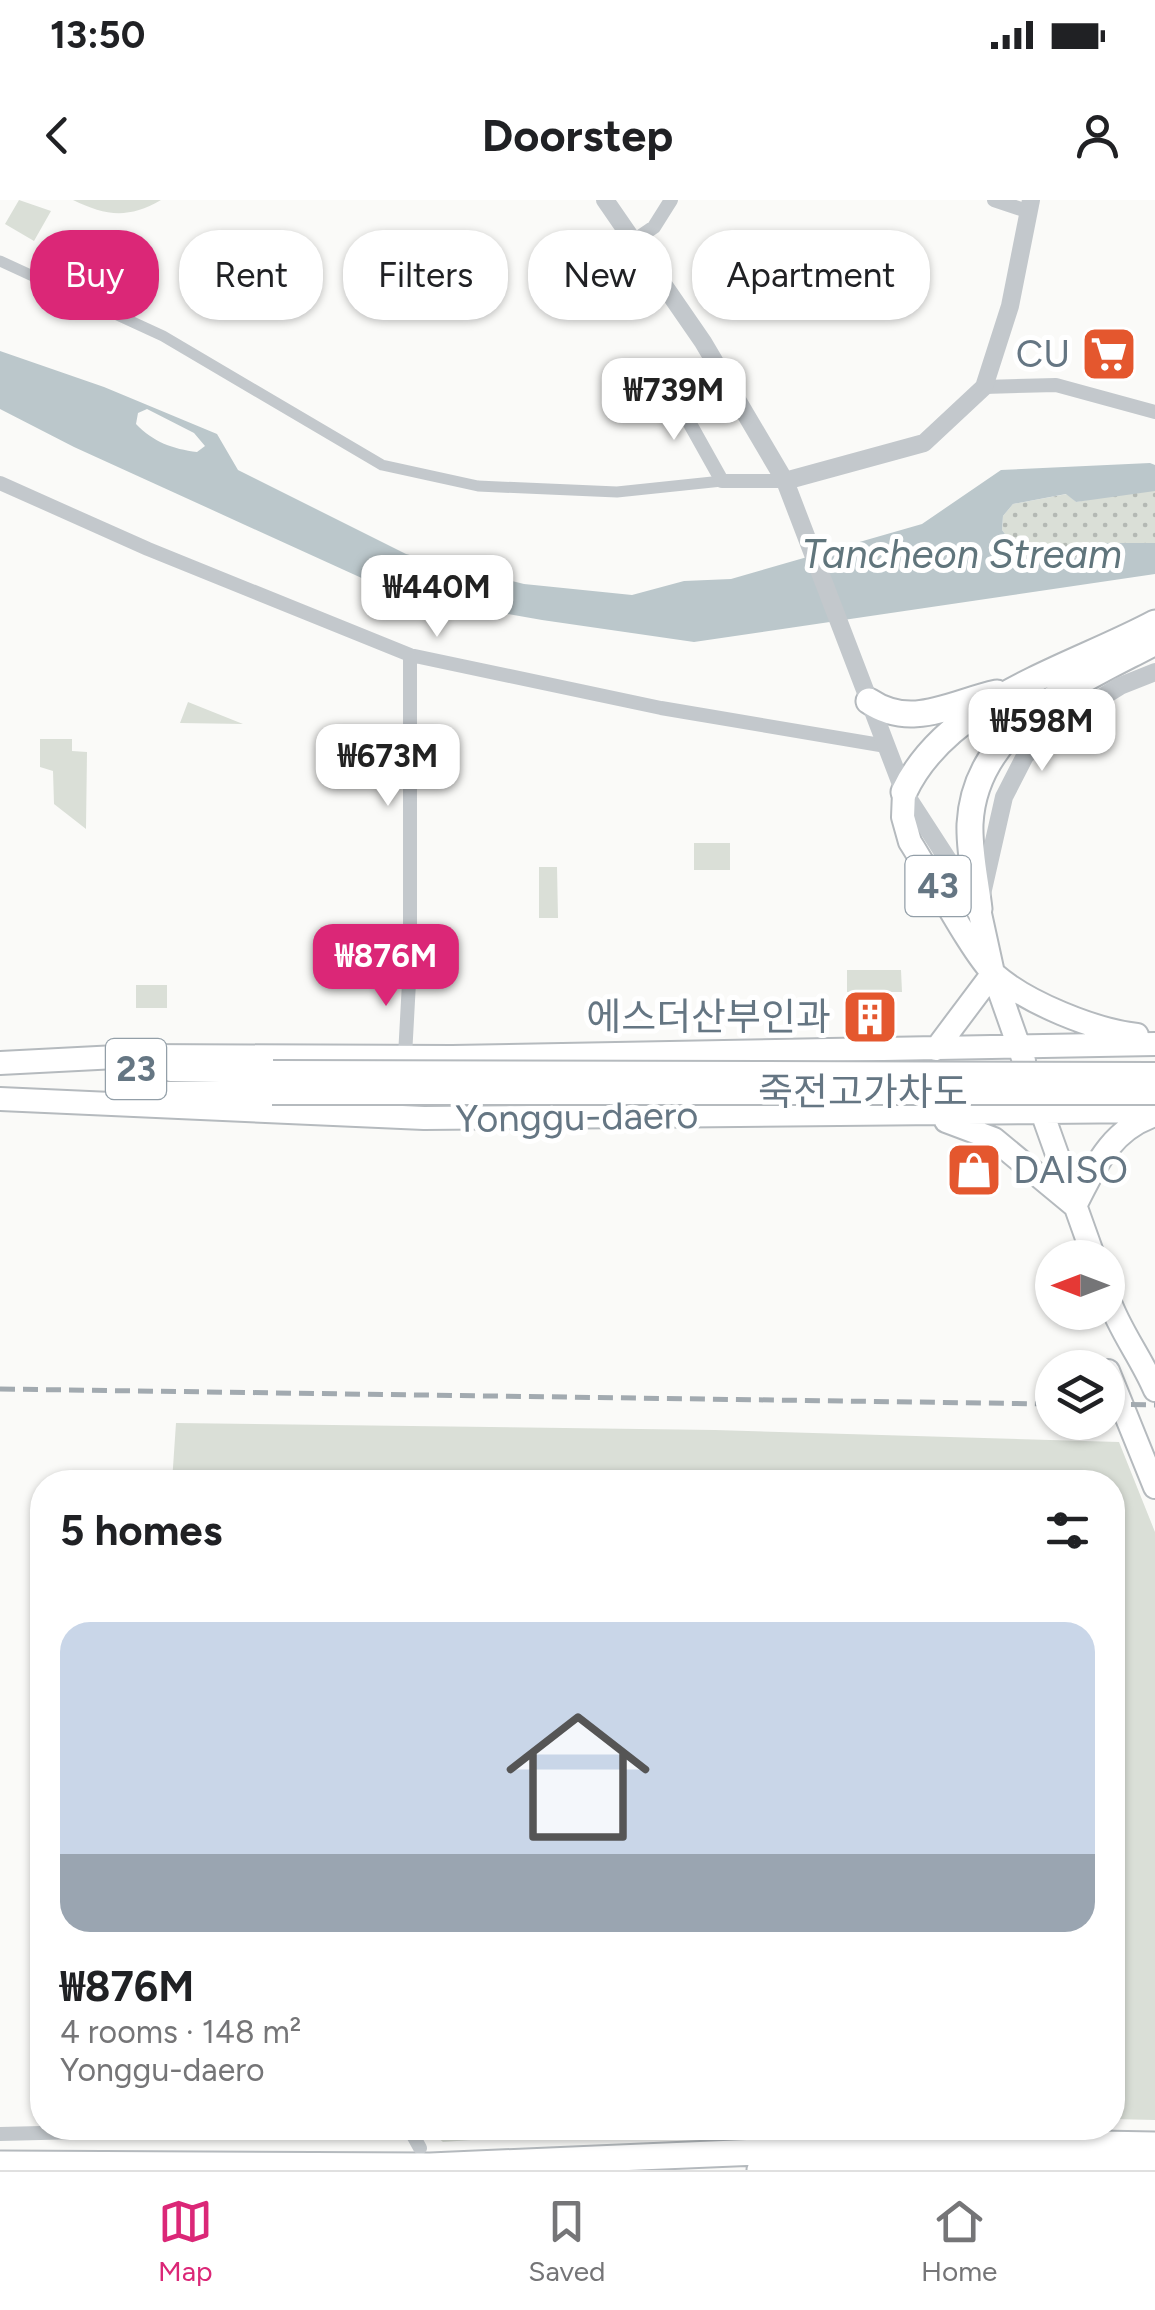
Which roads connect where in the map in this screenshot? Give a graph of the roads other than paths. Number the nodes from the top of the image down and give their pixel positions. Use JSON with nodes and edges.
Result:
{"nodes":[{"id":1,"x":605,"y":200,"type":"edge"},
{"id":2,"x":670,"y":200,"type":"edge"},
{"id":3,"x":994,"y":200,"type":"edge"},
{"id":4,"x":1029,"y":205,"type":"edge"},
{"id":5,"x":628,"y":230,"type":"edge"},
{"id":6,"x":646,"y":230,"type":"edge"},
{"id":7,"x":0,"y":261,"type":"edge"},
{"id":8,"x":672,"y":296,"type":"edge"},
{"id":9,"x":656,"y":385,"type":"dead end"},
{"id":10,"x":984,"y":387,"type":"junction"},
{"id":11,"x":1155,"y":412,"type":"edge"},
{"id":12,"x":785,"y":480,"type":"junction"},
{"id":13,"x":722,"y":482,"type":"junction"},
{"id":14,"x":0,"y":483,"type":"edge"},
{"id":15,"x":1155,"y":623,"type":"edge"},
{"id":16,"x":1155,"y":642,"type":"edge"},
{"id":17,"x":410,"y":655,"type":"junction"},
{"id":18,"x":1093,"y":666,"type":"junction"},
{"id":19,"x":1155,"y":672,"type":"edge"},
{"id":20,"x":1006,"y":691,"type":"junction"},
{"id":21,"x":868,"y":698,"type":"junction"},
{"id":22,"x":886,"y":746,"type":"junction"},
{"id":23,"x":904,"y":792,"type":"junction"},
{"id":24,"x":980,"y":909,"type":"junction"},
{"id":25,"x":993,"y":973,"type":"junction"},
{"id":26,"x":1155,"y":1041,"type":"edge"},
{"id":27,"x":1131,"y":1046,"type":"junction"},
{"id":28,"x":1019,"y":1048,"type":"junction"},
{"id":29,"x":936,"y":1049,"type":"junction"},
{"id":30,"x":405,"y":1056,"type":"junction"},
{"id":31,"x":0,"y":1064,"type":"edge"},
{"id":32,"x":1155,"y":1074,"type":"edge"},
{"id":33,"x":272,"y":1083,"type":"junction"},
{"id":34,"x":0,"y":1098,"type":"edge"},
{"id":35,"x":1152,"y":1108,"type":"edge"},
{"id":36,"x":1042,"y":1112,"type":"junction"},
{"id":37,"x":918,"y":1114,"type":"junction"},
{"id":38,"x":1076,"y":1206,"type":"junction"},
{"id":39,"x":1088,"y":1240,"type":"edge"},
{"id":40,"x":1122,"y":1330,"type":"edge"},
{"id":41,"x":1155,"y":1390,"type":"edge"},
{"id":42,"x":1125,"y":1413,"type":"edge"},
{"id":43,"x":1155,"y":1487,"type":"edge"},
{"id":44,"x":30,"y":2133,"type":"edge"},
{"id":45,"x":0,"y":2134,"type":"edge"},
{"id":46,"x":416,"y":2140,"type":"edge"},
{"id":47,"x":1155,"y":2145,"type":"edge"},
{"id":48,"x":420,"y":2148,"type":"dead end"},
{"id":49,"x":0,"y":2164,"type":"edge"},
{"id":50,"x":1155,"y":2167,"type":"edge"},
{"id":51,"x":760,"y":2170,"type":"edge"}],
"edges":[{"from":1,"to":5,"type":"street"},
{"from":2,"to":6,"type":"street"},
{"from":3,"to":4,"type":"street"},
{"from":4,"to":10,"type":"street"},
{"from":7,"to":13,"type":"street"},
{"from":8,"to":12,"type":"street"},
{"from":9,"to":13,"type":"street"},
{"from":10,"to":11,"type":"street"},
{"from":10,"to":12,"type":"street"},
{"from":12,"to":13,"type":"street"},
{"from":12,"to":21,"type":"street"},
{"from":14,"to":17,"type":"street"},
{"from":15,"to":18,"type":"highway","number":"43"},
{"from":16,"to":18,"type":"highway","number":"43"},
{"from":17,"to":22,"type":"street"},
{"from":17,"to":30,"type":"street"},
{"from":18,"to":20,"type":"highway","number":"43"},
{"from":18,"to":24,"type":"highway","number":"43"},
{"from":19,"to":24,"type":"street"},
{"from":20,"to":21,"type":"highway"},
{"from":20,"to":23,"type":"highway","number":"43"},
{"from":21,"to":22,"type":"street"},
{"from":22,"to":23,"type":"street"},
{"from":23,"to":24,"type":"street"},
{"from":23,"to":25,"type":"main road","number":"43"},
{"from":24,"to":25,"type":"main road","number":"43"},
{"from":25,"to":26,"type":"main road"},
{"from":25,"to":28,"type":"main road","number":"43"},
{"from":25,"to":29,"type":"main road"},
{"from":26,"to":27,"type":"main road","name":"Yonggu-daero"},
{"from":27,"to":28,"type":"main road","name":"Yonggu-daero"},
{"from":27,"to":35,"type":"main road"},
{"from":28,"to":29,"type":"main road","name":"Yonggu-daero"},
{"from":28,"to":36,"type":"main road"},
{"from":29,"to":30,"type":"main road","name":"Yonggu-daero"},
{"from":30,"to":31,"type":"main road","name":"Yonggu-daero"},
{"from":31,"to":33,"type":"main road","name":"Yonggu-daero","number":"23"},
{"from":32,"to":33,"type":"main road","name":"죽전고가차도","bridge":true},
{"from":33,"to":34,"type":"main road","name":"Yonggu-daero"},
{"from":33,"to":35,"type":"main road","name":"죽전고가차도","bridge":true},
{"from":34,"to":37,"type":"main road","name":"Yonggu-daero"},
{"from":35,"to":36,"type":"main road","name":"Yonggu-daero"},
{"from":35,"to":38,"type":"main road"},
{"from":36,"to":37,"type":"main road","name":"Yonggu-daero"},
{"from":36,"to":38,"type":"main road"},
{"from":37,"to":38,"type":"main road"},
{"from":38,"to":39,"type":"main road"},
{"from":40,"to":41,"type":"main road"},
{"from":42,"to":43,"type":"main road"},
{"from":44,"to":45,"type":"street"},
{"from":46,"to":48,"type":"street"},
{"from":47,"to":49,"type":"highway"},
{"from":50,"to":51,"type":"highway"}]}
